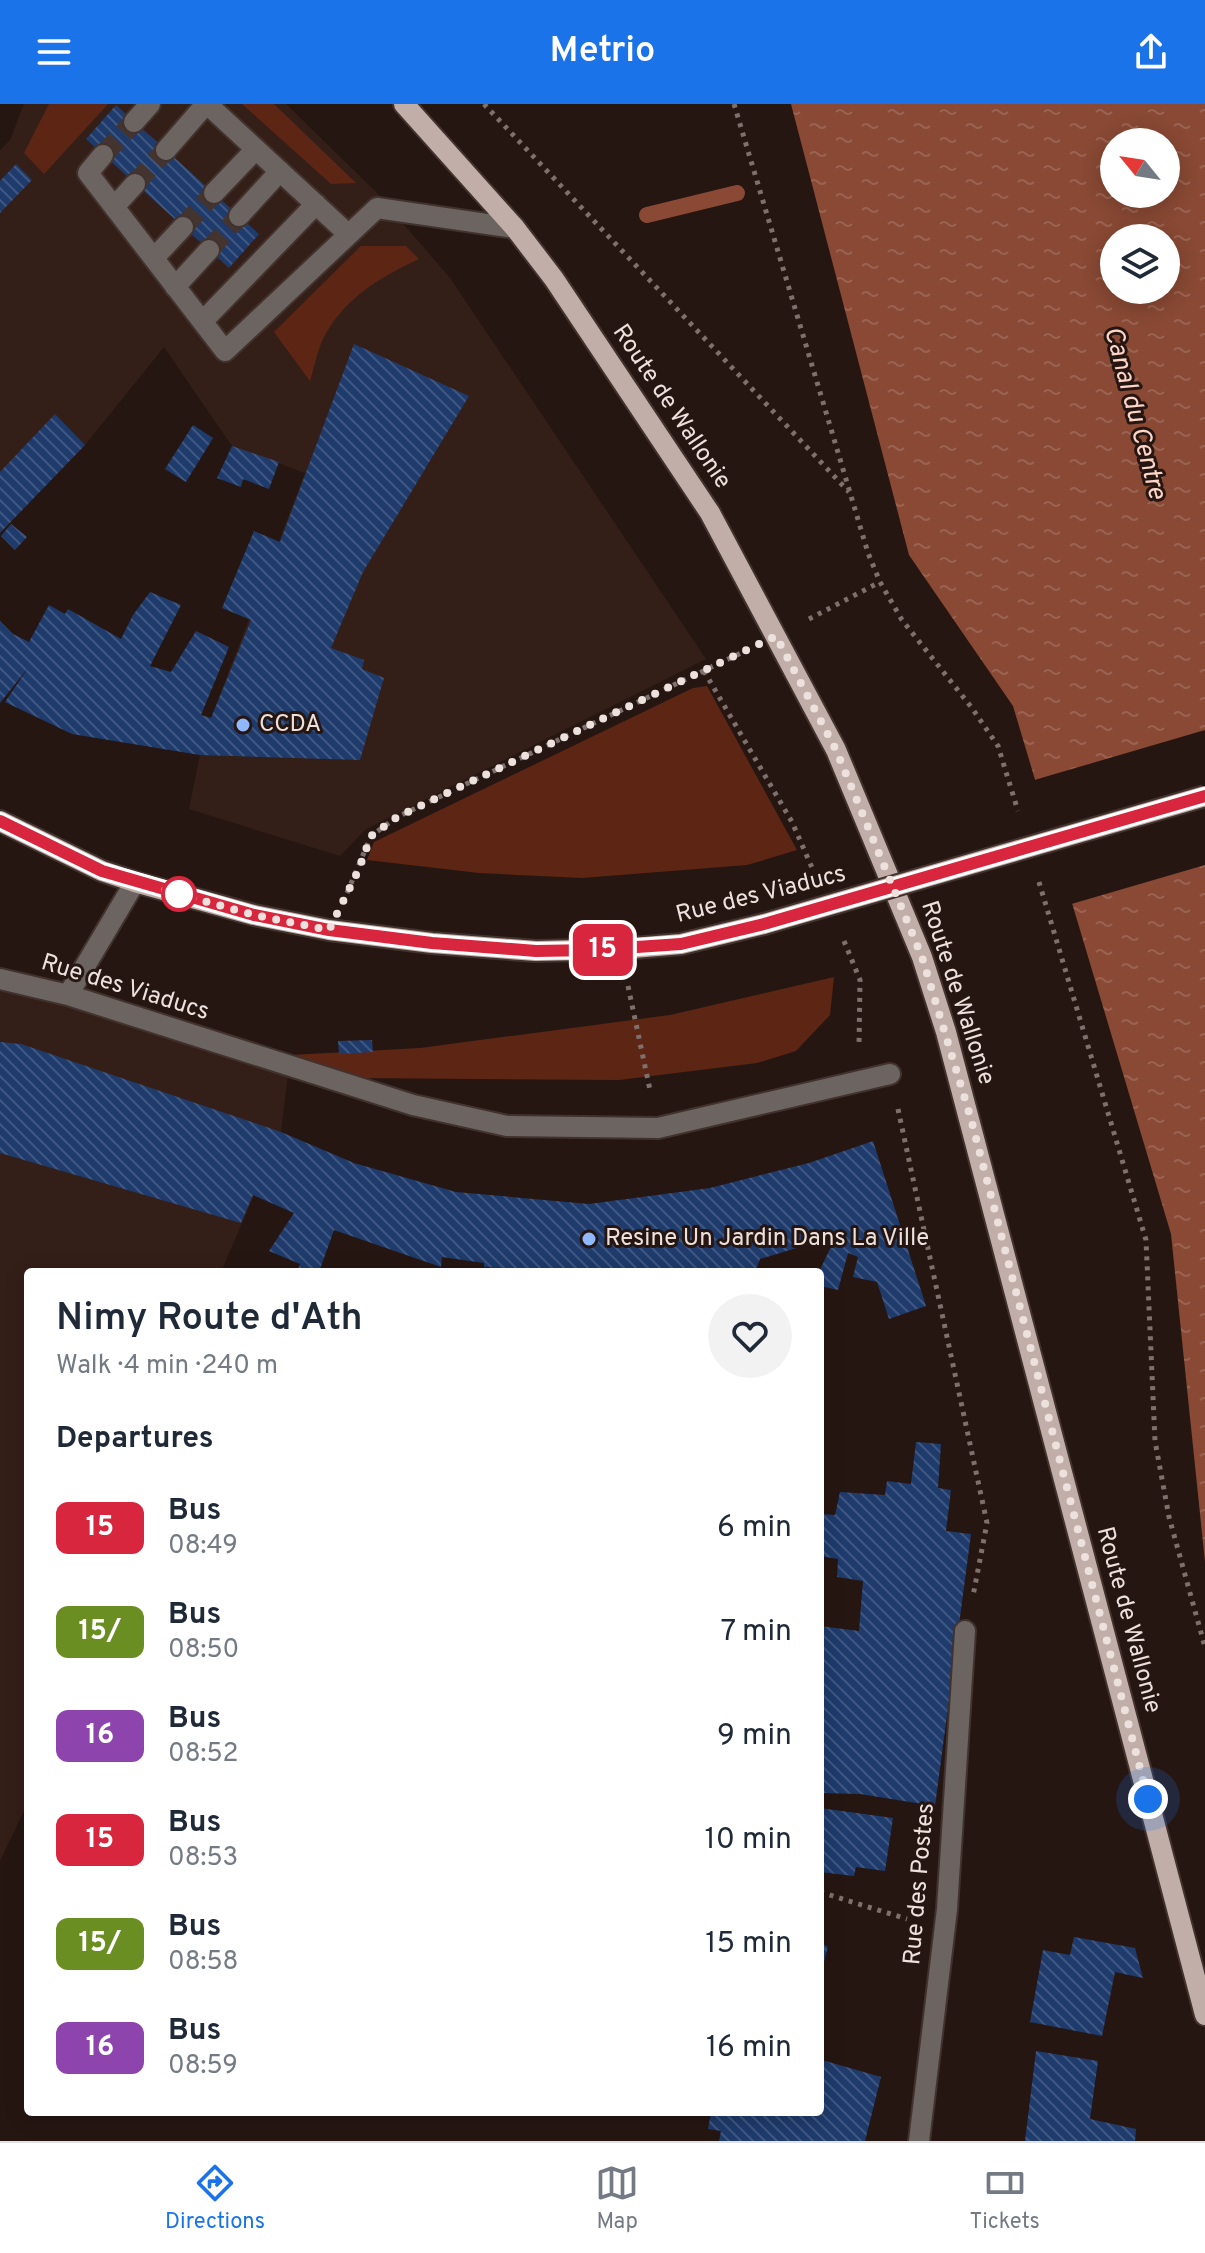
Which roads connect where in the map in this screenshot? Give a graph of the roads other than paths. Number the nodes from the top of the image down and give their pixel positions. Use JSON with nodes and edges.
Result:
{"nodes":[{"id":1,"x":150,"y":104,"type":"edge"},
{"id":2,"x":207,"y":104,"type":"edge"},
{"id":3,"x":404,"y":104,"type":"edge"},
{"id":4,"x":134,"y":122,"type":"tunnel mouth"},
{"id":5,"x":256,"y":149,"type":"junction"},
{"id":6,"x":166,"y":150,"type":"tunnel mouth"},
{"id":7,"x":103,"y":155,"type":"tunnel mouth"},
{"id":8,"x":280,"y":171,"type":"junction"},
{"id":9,"x":135,"y":184,"type":"tunnel mouth"},
{"id":10,"x":214,"y":193,"type":"tunnel mouth"},
{"id":11,"x":316,"y":204,"type":"junction"},
{"id":12,"x":114,"y":207,"type":"junction"},
{"id":13,"x":239,"y":216,"type":"tunnel mouth"},
{"id":14,"x":183,"y":227,"type":"tunnel mouth"},
{"id":15,"x":515,"y":228,"type":"junction"},
{"id":16,"x":348,"y":234,"type":"junction"},
{"id":17,"x":209,"y":250,"type":"tunnel mouth"},
{"id":18,"x":154,"y":258,"type":"junction"},
{"id":19,"x":175,"y":287,"type":"junction"},
{"id":20,"x":203,"y":321,"type":"junction"},
{"id":21,"x":1205,"y":796,"type":"edge"},
{"id":22,"x":0,"y":821,"type":"edge"},
{"id":23,"x":135,"y":882,"type":"junction"},
{"id":24,"x":0,"y":979,"type":"edge"},
{"id":25,"x":68,"y":995,"type":"junction"},
{"id":26,"x":890,"y":1074,"type":"road end"},
{"id":27,"x":965,"y":1631,"type":"road end"},
{"id":28,"x":1205,"y":2015,"type":"edge"},
{"id":29,"x":919,"y":2141,"type":"edge"}],
"edges":[{"from":1,"to":4,"type":"street"},
{"from":2,"to":5,"type":"street"},
{"from":2,"to":6,"type":"street"},
{"from":3,"to":15,"type":"main road","name":"Route de Wallonie"},
{"from":5,"to":8,"type":"street"},
{"from":5,"to":10,"type":"street"},
{"from":7,"to":12,"type":"street"},
{"from":8,"to":11,"type":"street"},
{"from":8,"to":13,"type":"street"},
{"from":9,"to":12,"type":"street"},
{"from":11,"to":16,"type":"street"},
{"from":11,"to":20,"type":"street"},
{"from":12,"to":18,"type":"street"},
{"from":14,"to":18,"type":"street"},
{"from":15,"to":16,"type":"street"},
{"from":15,"to":28,"type":"main road","name":"Route de Wallonie"},
{"from":16,"to":20,"type":"street"},
{"from":17,"to":19,"type":"street"},
{"from":18,"to":19,"type":"street"},
{"from":19,"to":20,"type":"street"},
{"from":21,"to":23,"type":"main road","name":"Rue des Viaducs","bridge":true},
{"from":22,"to":23,"type":"main road","name":"Rue des Viaducs"},
{"from":23,"to":25,"type":"street"},
{"from":24,"to":25,"type":"street","name":"Rue des Viaducs"},
{"from":25,"to":26,"type":"street","name":"Rue des Viaducs"},
{"from":27,"to":29,"type":"street","name":"Rue des Postes"}]}
